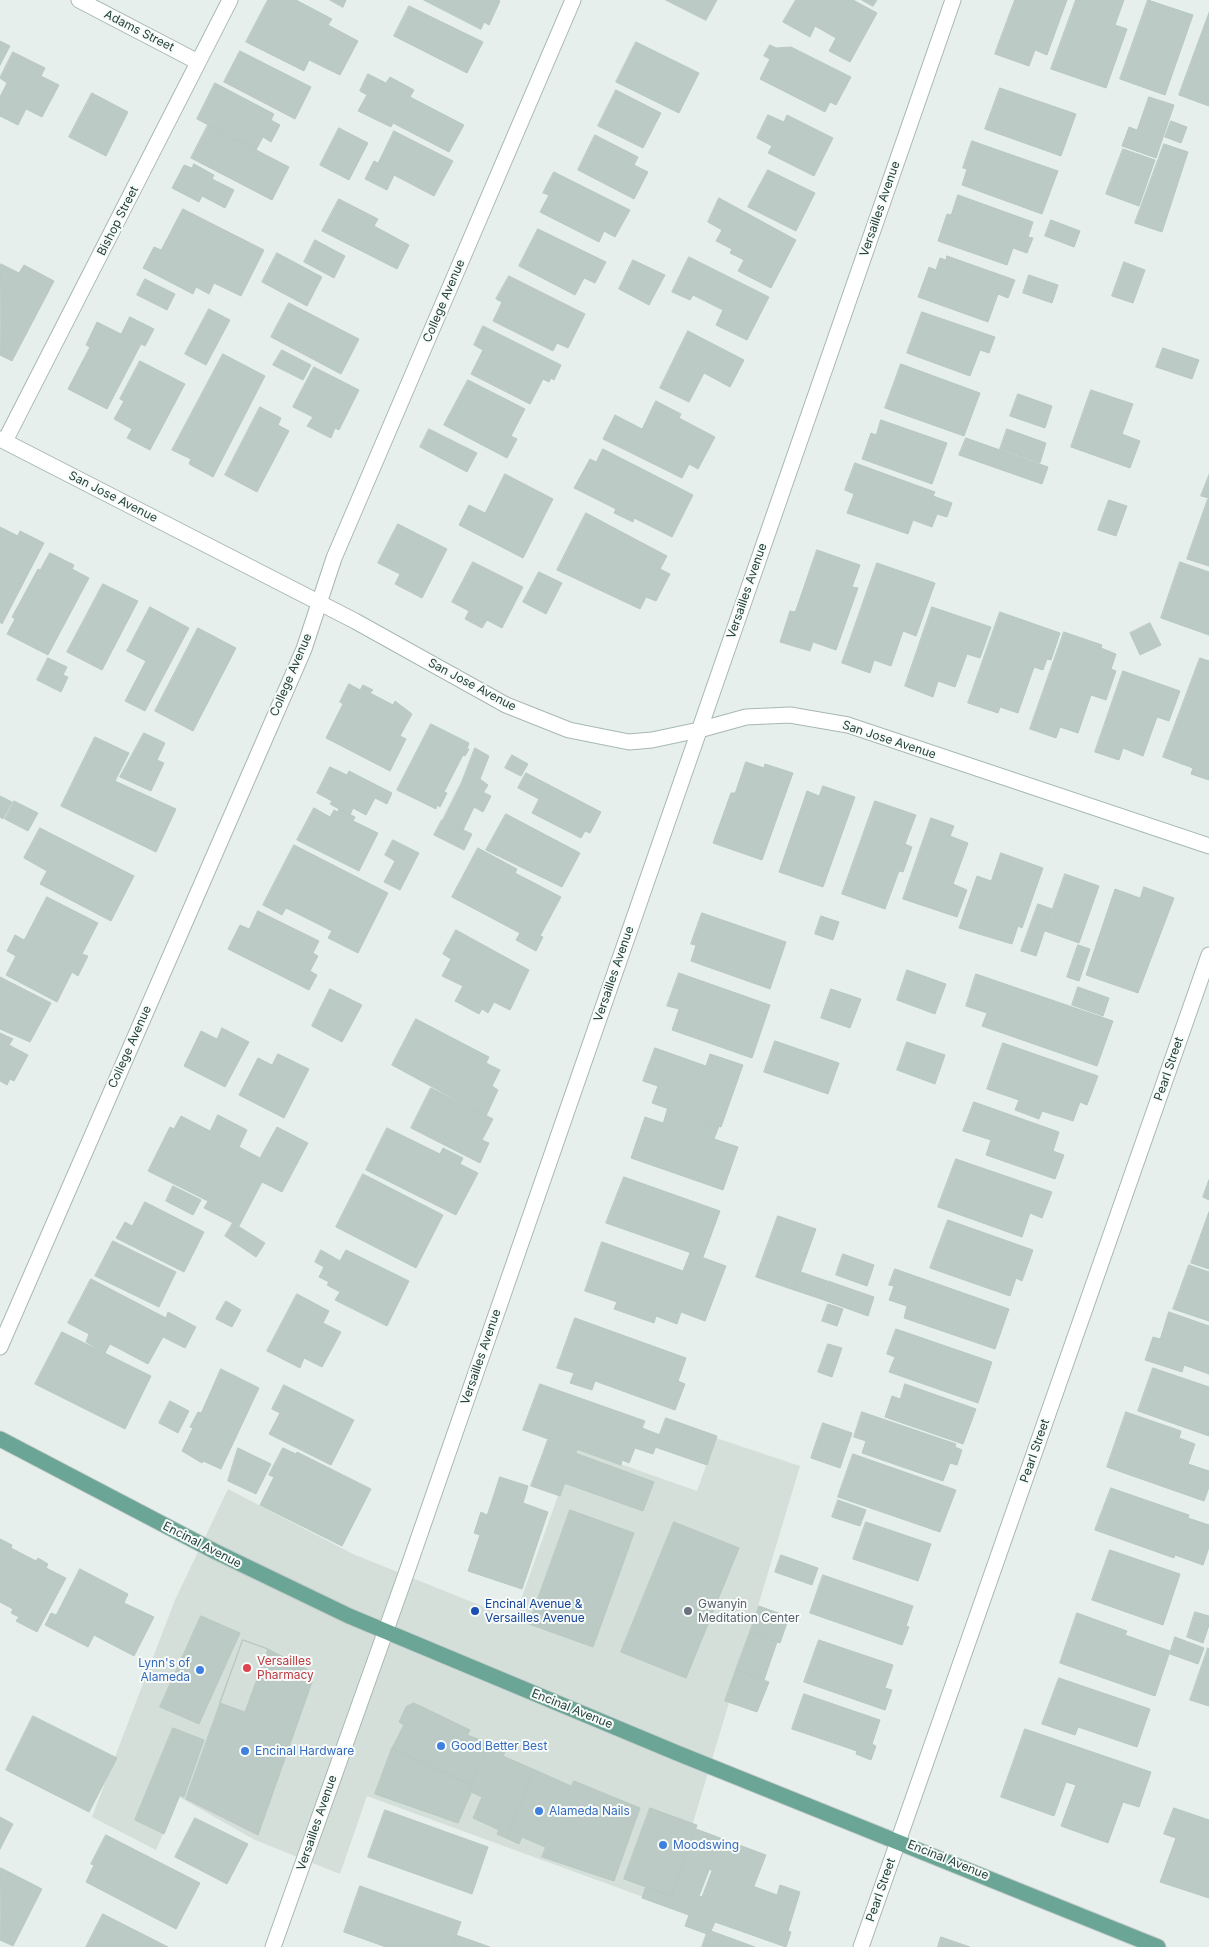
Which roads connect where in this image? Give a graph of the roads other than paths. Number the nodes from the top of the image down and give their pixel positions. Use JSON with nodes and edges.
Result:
{"nodes":[{"id":1,"x":78,"y":0,"type":"edge"},
{"id":2,"x":230,"y":0,"type":"edge"},
{"id":3,"x":573,"y":0,"type":"edge"},
{"id":4,"x":953,"y":0,"type":"edge"},
{"id":5,"x":198,"y":62,"type":"junction"},
{"id":6,"x":2,"y":440,"type":"edge"},
{"id":7,"x":319,"y":603,"type":"junction"},
{"id":8,"x":699,"y":730,"type":"junction"},
{"id":9,"x":1209,"y":846,"type":"edge"},
{"id":10,"x":1209,"y":955,"type":"edge"},
{"id":11,"x":0,"y":1347,"type":"edge"},
{"id":12,"x":0,"y":1439,"type":"edge"},
{"id":13,"x":385,"y":1632,"type":"junction"},
{"id":14,"x":898,"y":1840,"type":"junction"},
{"id":15,"x":273,"y":1947,"type":"edge"},
{"id":16,"x":860,"y":1947,"type":"edge"},
{"id":17,"x":1158,"y":1947,"type":"edge"}],
"edges":[{"from":1,"to":5,"type":"street","name":"Adams Street"},
{"from":2,"to":5,"type":"street","name":"Bishop Street"},
{"from":3,"to":7,"type":"street","name":"College Avenue"},
{"from":4,"to":8,"type":"street","name":"Versailles Avenue"},
{"from":5,"to":6,"type":"street","name":"Bishop Street"},
{"from":6,"to":7,"type":"street","name":"San Jose Avenue"},
{"from":7,"to":8,"type":"street","name":"San Jose Avenue"},
{"from":7,"to":11,"type":"street","name":"College Avenue"},
{"from":8,"to":9,"type":"street","name":"San Jose Avenue"},
{"from":8,"to":13,"type":"street","name":"Versailles Avenue"},
{"from":10,"to":14,"type":"street","name":"Pearl Street"},
{"from":12,"to":13,"type":"main road","name":"Encinal Avenue"},
{"from":13,"to":14,"type":"main road","name":"Encinal Avenue"},
{"from":13,"to":15,"type":"street","name":"Versailles Avenue"},
{"from":14,"to":16,"type":"street","name":"Pearl Street"},
{"from":14,"to":17,"type":"main road","name":"Encinal Avenue"}]}
